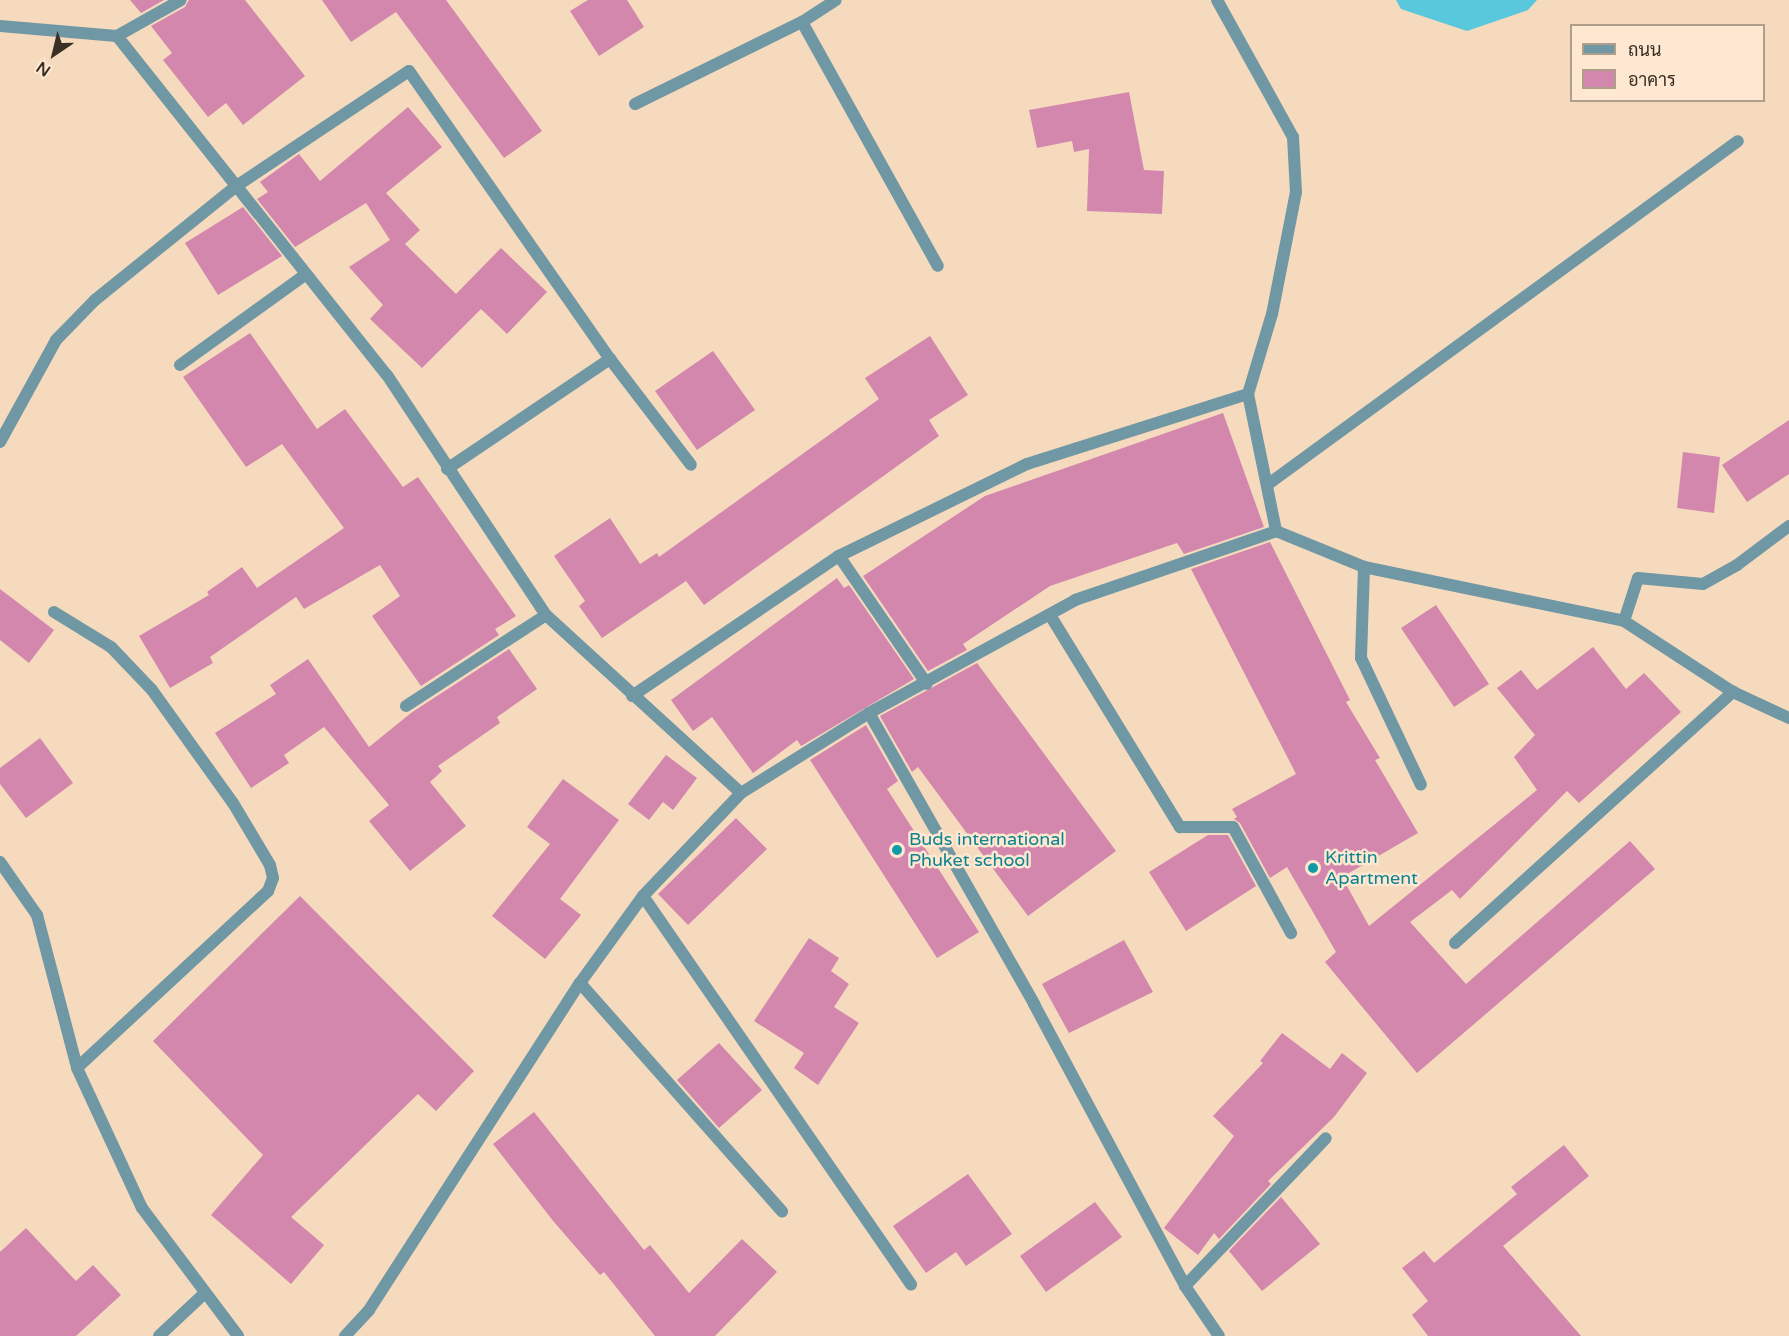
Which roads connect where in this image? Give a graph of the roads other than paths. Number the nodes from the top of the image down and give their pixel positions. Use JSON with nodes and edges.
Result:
{"nodes":[{"id":1,"x":181,"y":0,"type":"edge"},
{"id":2,"x":836,"y":0,"type":"edge"},
{"id":3,"x":1217,"y":0,"type":"edge"},
{"id":4,"x":802,"y":22,"type":"junction"},
{"id":5,"x":0,"y":26,"type":"edge"},
{"id":6,"x":117,"y":36,"type":"junction"},
{"id":7,"x":635,"y":104,"type":"dead end"},
{"id":8,"x":1738,"y":141,"type":"dead end"},
{"id":9,"x":235,"y":187,"type":"junction"},
{"id":10,"x":938,"y":266,"type":"dead end"},
{"id":11,"x":306,"y":274,"type":"junction"},
{"id":12,"x":610,"y":359,"type":"junction"},
{"id":13,"x":180,"y":365,"type":"dead end"},
{"id":14,"x":1248,"y":394,"type":"junction"},
{"id":15,"x":0,"y":442,"type":"edge"},
{"id":16,"x":691,"y":465,"type":"dead end"},
{"id":17,"x":447,"y":469,"type":"junction"},
{"id":18,"x":1267,"y":485,"type":"junction"},
{"id":19,"x":1789,"y":526,"type":"edge"},
{"id":20,"x":1276,"y":531,"type":"junction"},
{"id":21,"x":839,"y":556,"type":"junction"},
{"id":22,"x":1364,"y":567,"type":"junction"},
{"id":23,"x":54,"y":612,"type":"dead end"},
{"id":24,"x":546,"y":615,"type":"junction"},
{"id":25,"x":1050,"y":615,"type":"junction"},
{"id":26,"x":1624,"y":621,"type":"junction"},
{"id":27,"x":927,"y":684,"type":"junction"},
{"id":28,"x":1733,"y":692,"type":"junction"},
{"id":29,"x":632,"y":696,"type":"junction"},
{"id":30,"x":405,"y":706,"type":"dead end"},
{"id":31,"x":869,"y":713,"type":"junction"},
{"id":32,"x":1789,"y":718,"type":"edge"},
{"id":33,"x":1421,"y":785,"type":"dead end"},
{"id":34,"x":741,"y":793,"type":"junction"},
{"id":35,"x":0,"y":862,"type":"edge"},
{"id":36,"x":643,"y":896,"type":"junction"},
{"id":37,"x":1291,"y":933,"type":"dead end"},
{"id":38,"x":1455,"y":943,"type":"dead end"},
{"id":39,"x":580,"y":983,"type":"junction"},
{"id":40,"x":77,"y":1068,"type":"junction"},
{"id":41,"x":1326,"y":1138,"type":"dead end"},
{"id":42,"x":782,"y":1211,"type":"dead end"},
{"id":43,"x":911,"y":1284,"type":"dead end"},
{"id":44,"x":1185,"y":1286,"type":"junction"},
{"id":45,"x":205,"y":1293,"type":"junction"},
{"id":46,"x":159,"y":1336,"type":"edge"},
{"id":47,"x":238,"y":1336,"type":"edge"},
{"id":48,"x":345,"y":1336,"type":"edge"},
{"id":49,"x":1219,"y":1336,"type":"edge"}],
"edges":[{"from":1,"to":6,"type":"street"},
{"from":2,"to":4,"type":"street"},
{"from":3,"to":14,"type":"street"},
{"from":4,"to":7,"type":"street"},
{"from":4,"to":10,"type":"street"},
{"from":5,"to":6,"type":"street"},
{"from":6,"to":9,"type":"street"},
{"from":8,"to":18,"type":"street"},
{"from":9,"to":11,"type":"street"},
{"from":9,"to":12,"type":"street"},
{"from":9,"to":15,"type":"street"},
{"from":11,"to":13,"type":"street"},
{"from":11,"to":17,"type":"street"},
{"from":12,"to":16,"type":"street"},
{"from":12,"to":17,"type":"street"},
{"from":14,"to":18,"type":"street"},
{"from":14,"to":21,"type":"street"},
{"from":17,"to":24,"type":"street"},
{"from":18,"to":20,"type":"street"},
{"from":19,"to":26,"type":"street"},
{"from":20,"to":22,"type":"street"},
{"from":20,"to":25,"type":"street"},
{"from":21,"to":27,"type":"street"},
{"from":21,"to":29,"type":"street"},
{"from":22,"to":26,"type":"street"},
{"from":22,"to":33,"type":"street"},
{"from":23,"to":40,"type":"street"},
{"from":24,"to":29,"type":"street"},
{"from":24,"to":30,"type":"street"},
{"from":25,"to":27,"type":"street"},
{"from":25,"to":37,"type":"street"},
{"from":26,"to":28,"type":"street"},
{"from":27,"to":31,"type":"street"},
{"from":28,"to":32,"type":"street"},
{"from":28,"to":38,"type":"street"},
{"from":29,"to":34,"type":"street"},
{"from":31,"to":34,"type":"street"},
{"from":31,"to":44,"type":"street"},
{"from":34,"to":36,"type":"street"},
{"from":35,"to":40,"type":"street"},
{"from":36,"to":39,"type":"street"},
{"from":36,"to":43,"type":"street"},
{"from":39,"to":42,"type":"street"},
{"from":39,"to":48,"type":"street"},
{"from":40,"to":45,"type":"street"},
{"from":41,"to":44,"type":"street"},
{"from":44,"to":49,"type":"street"},
{"from":45,"to":46,"type":"street"},
{"from":45,"to":47,"type":"street"}]}
